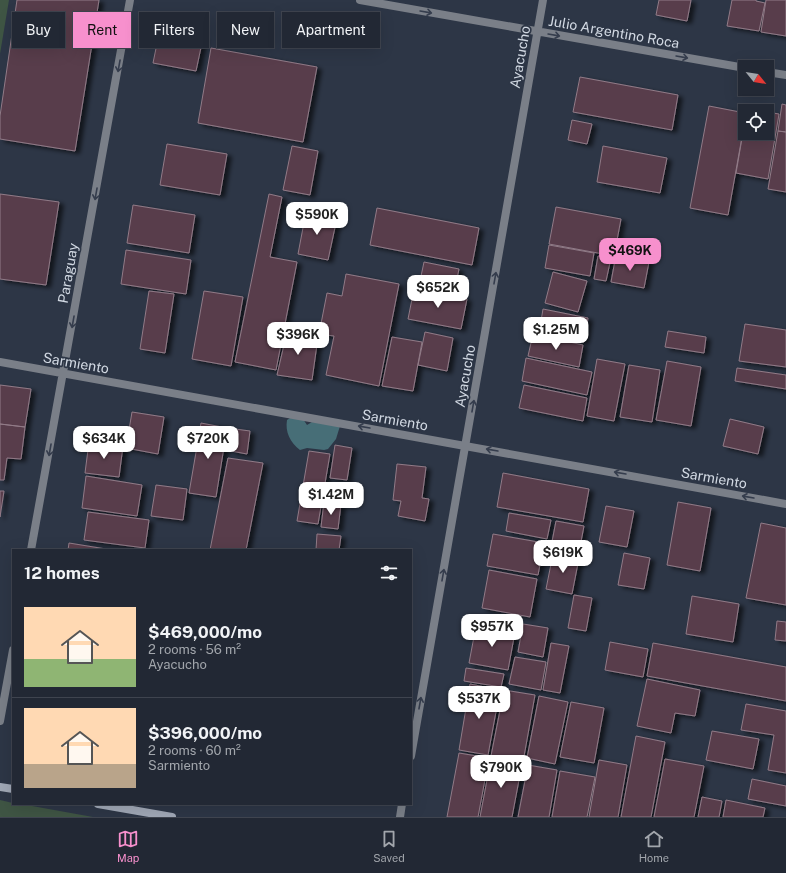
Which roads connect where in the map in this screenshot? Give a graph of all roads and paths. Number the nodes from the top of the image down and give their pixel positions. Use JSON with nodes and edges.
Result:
{"nodes":[{"id":1,"x":130,"y":0,"type":"edge"},
{"id":2,"x":360,"y":0,"type":"edge"},
{"id":3,"x":543,"y":0,"type":"edge"},
{"id":4,"x":538,"y":32,"type":"junction"},
{"id":5,"x":738,"y":67,"type":"edge"},
{"id":6,"x":774,"y":73,"type":"edge"},
{"id":7,"x":786,"y":75,"type":"edge"},
{"id":8,"x":0,"y":362,"type":"edge"},
{"id":9,"x":63,"y":374,"type":"junction"},
{"id":10,"x":466,"y":445,"type":"junction"},
{"id":11,"x":786,"y":504,"type":"edge"},
{"id":12,"x":31,"y":549,"type":"edge"},
{"id":13,"x":12,"y":655,"type":"edge"},
{"id":14,"x":0,"y":721,"type":"edge"},
{"id":15,"x":412,"y":750,"type":"edge"},
{"id":16,"x":0,"y":787,"type":"edge"},
{"id":17,"x":12,"y":789,"type":"edge"},
{"id":18,"x":104,"y":805,"type":"edge"},
{"id":19,"x":402,"y":805,"type":"edge"},
{"id":20,"x":172,"y":817,"type":"edge"},
{"id":21,"x":400,"y":817,"type":"edge"}],
"edges":[{"from":1,"to":9,"type":"street","name":"Paraguay","one_way":true},
{"from":2,"to":4,"type":"street","name":"Julio Argentino Roca","one_way":true},
{"from":3,"to":4,"type":"street","name":"Ayacucho"},
{"from":4,"to":5,"type":"street","name":"Julio Argentino Roca","one_way":true},
{"from":10,"to":4,"type":"street","name":"Ayacucho","one_way":true},
{"from":6,"to":7,"type":"street"},
{"from":8,"to":9,"type":"street","name":"Sarmiento"},
{"from":10,"to":9,"type":"street","name":"Sarmiento","one_way":true},
{"from":9,"to":12,"type":"street","name":"Paraguay","one_way":true},
{"from":11,"to":10,"type":"street","name":"Sarmiento","one_way":true},
{"from":15,"to":10,"type":"street","name":"Ayacucho","one_way":true},
{"from":13,"to":14,"type":"street"},
{"from":16,"to":17,"type":"main road"},
{"from":18,"to":20,"type":"main road"},
{"from":19,"to":21,"type":"street"}]}
